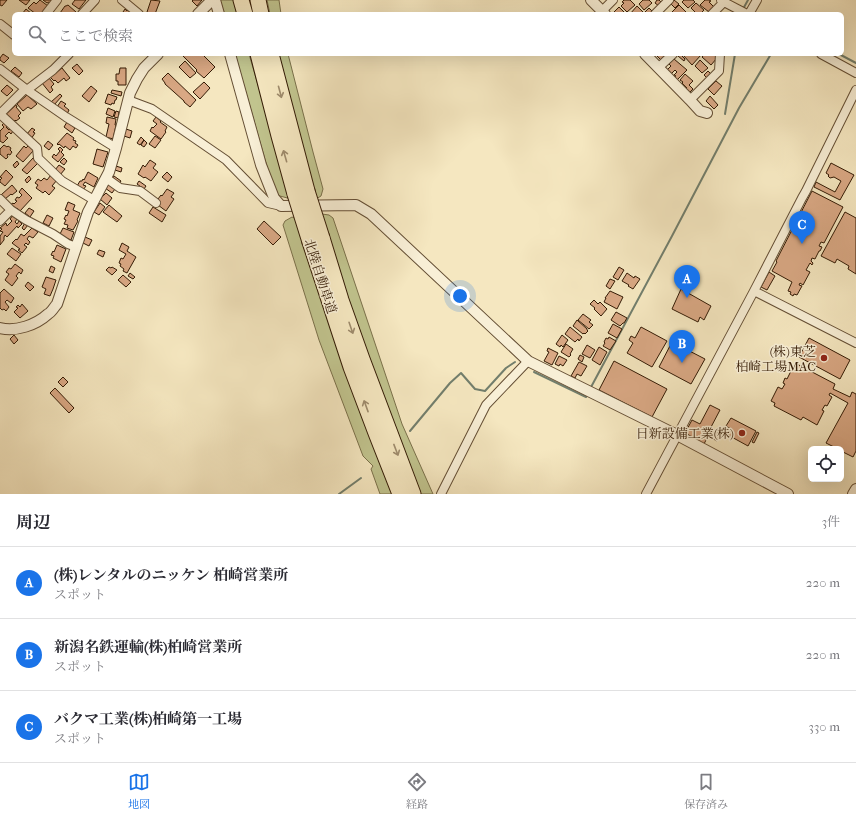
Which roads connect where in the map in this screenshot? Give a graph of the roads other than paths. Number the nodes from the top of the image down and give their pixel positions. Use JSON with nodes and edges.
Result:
{"nodes":[{"id":1,"x":57,"y":0,"type":"edge"},
{"id":2,"x":94,"y":0,"type":"edge"},
{"id":3,"x":122,"y":0,"type":"edge"},
{"id":4,"x":212,"y":0,"type":"edge"},
{"id":5,"x":215,"y":0,"type":"edge"},
{"id":6,"x":241,"y":0,"type":"edge"},
{"id":7,"x":245,"y":0,"type":"edge"},
{"id":8,"x":591,"y":0,"type":"edge"},
{"id":9,"x":613,"y":0,"type":"edge"},
{"id":10,"x":669,"y":0,"type":"edge"},
{"id":11,"x":757,"y":0,"type":"edge"},
{"id":12,"x":723,"y":1,"type":"edge"},
{"id":13,"x":257,"y":7,"type":"edge"},
{"id":14,"x":48,"y":12,"type":"edge"},
{"id":15,"x":84,"y":12,"type":"edge"},
{"id":16,"x":137,"y":12,"type":"edge"},
{"id":17,"x":200,"y":12,"type":"edge"},
{"id":18,"x":218,"y":12,"type":"edge"},
{"id":19,"x":244,"y":12,"type":"edge"},
{"id":20,"x":602,"y":12,"type":"edge"},
{"id":21,"x":604,"y":12,"type":"edge"},
{"id":22,"x":657,"y":12,"type":"edge"},
{"id":23,"x":714,"y":12,"type":"edge"},
{"id":24,"x":744,"y":12,"type":"edge"},
{"id":25,"x":749,"y":12,"type":"edge"},
{"id":26,"x":0,"y":24,"type":"edge"},
{"id":27,"x":12,"y":33,"type":"edge"},
{"id":28,"x":67,"y":56,"type":"edge"},
{"id":29,"x":156,"y":56,"type":"edge"},
{"id":30,"x":231,"y":56,"type":"edge"},
{"id":31,"x":258,"y":56,"type":"edge"},
{"id":32,"x":271,"y":56,"type":"edge"},
{"id":33,"x":646,"y":56,"type":"edge"},
{"id":34,"x":670,"y":56,"type":"edge"},
{"id":35,"x":720,"y":56,"type":"edge"},
{"id":36,"x":825,"y":56,"type":"edge"},
{"id":37,"x":658,"y":68,"type":"junction"},
{"id":38,"x":0,"y":69,"type":"edge"},
{"id":39,"x":856,"y":73,"type":"edge"},
{"id":40,"x":26,"y":89,"type":"junction"},
{"id":41,"x":856,"y":90,"type":"edge"},
{"id":42,"x":128,"y":100,"type":"junction"},
{"id":43,"x":690,"y":100,"type":"junction"},
{"id":44,"x":707,"y":113,"type":"dead end"},
{"id":45,"x":116,"y":148,"type":"junction"},
{"id":46,"x":106,"y":178,"type":"junction"},
{"id":47,"x":301,"y":192,"type":"junction"},
{"id":48,"x":0,"y":199,"type":"edge"},
{"id":49,"x":94,"y":200,"type":"junction"},
{"id":50,"x":156,"y":203,"type":"dead end"},
{"id":51,"x":281,"y":206,"type":"junction"},
{"id":52,"x":11,"y":210,"type":"junction"},
{"id":53,"x":0,"y":221,"type":"edge"},
{"id":54,"x":316,"y":240,"type":"junction"},
{"id":55,"x":76,"y":247,"type":"junction"},
{"id":56,"x":754,"y":291,"type":"junction"},
{"id":57,"x":0,"y":328,"type":"edge"},
{"id":58,"x":856,"y":343,"type":"edge"},
{"id":59,"x":528,"y":361,"type":"junction"},
{"id":60,"x":677,"y":435,"type":"junction"},
{"id":61,"x":856,"y":488,"type":"edge"},
{"id":62,"x":400,"y":494,"type":"edge"},
{"id":63,"x":413,"y":494,"type":"edge"},
{"id":64,"x":441,"y":494,"type":"edge"},
{"id":65,"x":646,"y":494,"type":"edge"},
{"id":66,"x":788,"y":494,"type":"edge"},
{"id":67,"x":853,"y":494,"type":"edge"}],
"edges":[{"from":1,"to":14,"type":"street"},
{"from":2,"to":15,"type":"street"},
{"from":3,"to":16,"type":"street"},
{"from":4,"to":17,"type":"street"},
{"from":5,"to":18,"type":"street"},
{"from":6,"to":19,"type":"highway"},
{"from":7,"to":13,"type":"highway"},
{"from":8,"to":20,"type":"street"},
{"from":9,"to":21,"type":"street"},
{"from":10,"to":22,"type":"street"},
{"from":11,"to":25,"type":"street"},
{"from":12,"to":23,"type":"street"},
{"from":12,"to":24,"type":"street"},
{"from":26,"to":27,"type":"street"},
{"from":28,"to":40,"type":"street"},
{"from":29,"to":42,"type":"street"},
{"from":30,"to":51,"type":"street"},
{"from":47,"to":31,"type":"highway","name":"北陸自動車道","one_way":true},
{"from":32,"to":47,"type":"highway","name":"北陸自動車道","one_way":true},
{"from":33,"to":37,"type":"street"},
{"from":34,"to":37,"type":"street"},
{"from":35,"to":43,"type":"street"},
{"from":36,"to":39,"type":"street"},
{"from":37,"to":43,"type":"street"},
{"from":38,"to":40,"type":"street"},
{"from":40,"to":45,"type":"street"},
{"from":40,"to":49,"type":"street"},
{"from":41,"to":56,"type":"street"},
{"from":42,"to":45,"type":"street"},
{"from":42,"to":51,"type":"street"},
{"from":43,"to":44,"type":"street"},
{"from":45,"to":46,"type":"street"},
{"from":46,"to":49,"type":"street"},
{"from":46,"to":50,"type":"street"},
{"from":47,"to":54,"type":"highway","name":"北陸自動車道","bridge":true},
{"from":48,"to":52,"type":"street"},
{"from":49,"to":55,"type":"street"},
{"from":51,"to":59,"type":"street"},
{"from":52,"to":53,"type":"street"},
{"from":52,"to":55,"type":"street"},
{"from":62,"to":54,"type":"highway","name":"北陸自動車道","one_way":true},
{"from":54,"to":63,"type":"highway","name":"北陸自動車道","one_way":true},
{"from":55,"to":57,"type":"street"},
{"from":56,"to":58,"type":"street"},
{"from":56,"to":60,"type":"street"},
{"from":59,"to":60,"type":"street"},
{"from":59,"to":64,"type":"street"},
{"from":60,"to":65,"type":"street"},
{"from":60,"to":66,"type":"street"},
{"from":61,"to":67,"type":"street"}]}
